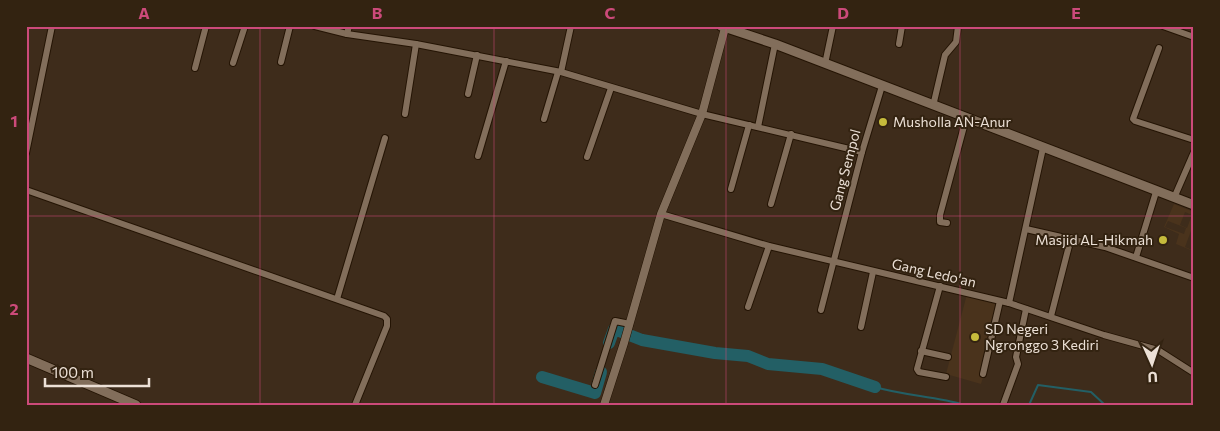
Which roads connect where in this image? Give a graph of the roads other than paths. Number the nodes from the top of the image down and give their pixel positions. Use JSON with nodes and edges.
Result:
{"nodes":[{"id":1,"x":52,"y":26,"type":"edge"},
{"id":2,"x":206,"y":26,"type":"edge"},
{"id":3,"x":245,"y":26,"type":"edge"},
{"id":4,"x":290,"y":26,"type":"edge"},
{"id":5,"x":315,"y":26,"type":"edge"},
{"id":6,"x":350,"y":26,"type":"edge"},
{"id":7,"x":571,"y":26,"type":"edge"},
{"id":8,"x":833,"y":26,"type":"edge"},
{"id":9,"x":902,"y":26,"type":"edge"},
{"id":10,"x":958,"y":26,"type":"edge"},
{"id":11,"x":1163,"y":26,"type":"edge"},
{"id":12,"x":724,"y":27,"type":"edge"},
{"id":13,"x":347,"y":34,"type":"junction"},
{"id":14,"x":1194,"y":37,"type":"edge"},
{"id":15,"x":416,"y":44,"type":"junction"},
{"id":16,"x":775,"y":44,"type":"junction"},
{"id":17,"x":899,"y":44,"type":"dead end"},
{"id":18,"x":1159,"y":48,"type":"dead end"},
{"id":19,"x":477,"y":55,"type":"junction"},
{"id":20,"x":506,"y":61,"type":"junction"},
{"id":21,"x":281,"y":62,"type":"dead end"},
{"id":22,"x":233,"y":63,"type":"dead end"},
{"id":23,"x":825,"y":64,"type":"junction"},
{"id":24,"x":195,"y":68,"type":"dead end"},
{"id":25,"x":560,"y":72,"type":"junction"},
{"id":26,"x":882,"y":86,"type":"junction"},
{"id":27,"x":611,"y":88,"type":"junction"},
{"id":28,"x":468,"y":94,"type":"dead end"},
{"id":29,"x":933,"y":106,"type":"junction"},
{"id":30,"x":405,"y":114,"type":"dead end"},
{"id":31,"x":702,"y":114,"type":"junction"},
{"id":32,"x":544,"y":119,"type":"dead end"},
{"id":33,"x":966,"y":119,"type":"junction"},
{"id":34,"x":749,"y":125,"type":"junction"},
{"id":35,"x":758,"y":127,"type":"junction"},
{"id":36,"x":791,"y":134,"type":"junction"},
{"id":37,"x":385,"y":138,"type":"dead end"},
{"id":38,"x":1194,"y":140,"type":"edge"},
{"id":39,"x":1043,"y":148,"type":"junction"},
{"id":40,"x":862,"y":152,"type":"junction"},
{"id":41,"x":1194,"y":152,"type":"edge"},
{"id":42,"x":26,"y":153,"type":"edge"},
{"id":43,"x":478,"y":156,"type":"dead end"},
{"id":44,"x":586,"y":157,"type":"dead end"},
{"id":45,"x":731,"y":189,"type":"dead end"},
{"id":46,"x":26,"y":190,"type":"edge"},
{"id":47,"x":1156,"y":192,"type":"junction"},
{"id":48,"x":1174,"y":198,"type":"junction"},
{"id":49,"x":772,"y":204,"type":"dead end"},
{"id":50,"x":1194,"y":205,"type":"edge"},
{"id":51,"x":661,"y":214,"type":"junction"},
{"id":52,"x":947,"y":223,"type":"dead end"},
{"id":53,"x":1026,"y":229,"type":"junction"},
{"id":54,"x":1071,"y":238,"type":"junction"},
{"id":55,"x":769,"y":246,"type":"junction"},
{"id":56,"x":1136,"y":258,"type":"junction"},
{"id":57,"x":833,"y":262,"type":"junction"},
{"id":58,"x":873,"y":272,"type":"junction"},
{"id":59,"x":1194,"y":278,"type":"edge"},
{"id":60,"x":940,"y":286,"type":"junction"},
{"id":61,"x":337,"y":299,"type":"junction"},
{"id":62,"x":1000,"y":301,"type":"junction"},
{"id":63,"x":1009,"y":303,"type":"junction"},
{"id":64,"x":748,"y":307,"type":"dead end"},
{"id":65,"x":1026,"y":309,"type":"junction"},
{"id":66,"x":821,"y":310,"type":"dead end"},
{"id":67,"x":1051,"y":316,"type":"junction"},
{"id":68,"x":629,"y":326,"type":"junction"},
{"id":69,"x":861,"y":327,"type":"dead end"},
{"id":70,"x":921,"y":351,"type":"junction"},
{"id":71,"x":948,"y":357,"type":"dead end"},
{"id":72,"x":26,"y":358,"type":"edge"},
{"id":73,"x":1194,"y":373,"type":"edge"},
{"id":74,"x":983,"y":374,"type":"dead end"},
{"id":75,"x":946,"y":377,"type":"dead end"},
{"id":76,"x":595,"y":385,"type":"dead end"},
{"id":77,"x":136,"y":405,"type":"edge"},
{"id":78,"x":356,"y":405,"type":"edge"},
{"id":79,"x":604,"y":405,"type":"edge"},
{"id":80,"x":1003,"y":405,"type":"edge"}],
"edges":[{"from":1,"to":42,"type":"street"},
{"from":2,"to":24,"type":"street"},
{"from":3,"to":22,"type":"street"},
{"from":4,"to":21,"type":"street"},
{"from":5,"to":13,"type":"street"},
{"from":6,"to":13,"type":"street"},
{"from":7,"to":25,"type":"street"},
{"from":8,"to":23,"type":"street"},
{"from":9,"to":17,"type":"street"},
{"from":10,"to":29,"type":"street"},
{"from":11,"to":14,"type":"street"},
{"from":12,"to":16,"type":"main road"},
{"from":12,"to":31,"type":"street"},
{"from":13,"to":15,"type":"street"},
{"from":15,"to":19,"type":"street"},
{"from":15,"to":30,"type":"street"},
{"from":16,"to":23,"type":"main road"},
{"from":16,"to":35,"type":"street"},
{"from":18,"to":38,"type":"street"},
{"from":19,"to":20,"type":"street"},
{"from":19,"to":28,"type":"street"},
{"from":20,"to":25,"type":"street"},
{"from":20,"to":43,"type":"street"},
{"from":23,"to":26,"type":"main road"},
{"from":25,"to":27,"type":"street"},
{"from":25,"to":32,"type":"street"},
{"from":26,"to":29,"type":"main road"},
{"from":26,"to":40,"type":"street","name":"Gang Sempol"},
{"from":27,"to":31,"type":"street"},
{"from":27,"to":44,"type":"street"},
{"from":29,"to":33,"type":"main road"},
{"from":31,"to":34,"type":"street"},
{"from":31,"to":51,"type":"street"},
{"from":33,"to":39,"type":"main road"},
{"from":33,"to":52,"type":"street"},
{"from":34,"to":35,"type":"street"},
{"from":34,"to":45,"type":"street"},
{"from":35,"to":36,"type":"street"},
{"from":36,"to":40,"type":"street"},
{"from":36,"to":49,"type":"street"},
{"from":37,"to":61,"type":"street"},
{"from":39,"to":47,"type":"main road"},
{"from":39,"to":53,"type":"street"},
{"from":40,"to":57,"type":"street","name":"Gang Sempol"},
{"from":41,"to":48,"type":"street"},
{"from":46,"to":61,"type":"street"},
{"from":47,"to":48,"type":"main road"},
{"from":47,"to":56,"type":"street"},
{"from":48,"to":50,"type":"main road"},
{"from":51,"to":55,"type":"street","name":"Gang Ledo'an"},
{"from":51,"to":68,"type":"street"},
{"from":53,"to":54,"type":"street"},
{"from":53,"to":63,"type":"street"},
{"from":54,"to":56,"type":"street"},
{"from":54,"to":67,"type":"street"},
{"from":55,"to":57,"type":"street","name":"Gang Ledo'an"},
{"from":55,"to":64,"type":"street"},
{"from":56,"to":59,"type":"street"},
{"from":57,"to":58,"type":"street","name":"Gang Ledo'an"},
{"from":57,"to":66,"type":"street","name":"Gang Sempol"},
{"from":58,"to":60,"type":"street","name":"Gang Ledo'an"},
{"from":58,"to":69,"type":"street"},
{"from":60,"to":62,"type":"street","name":"Gang Ledo'an"},
{"from":60,"to":70,"type":"street"},
{"from":61,"to":78,"type":"street"},
{"from":62,"to":63,"type":"street","name":"Gang Ledo'an"},
{"from":62,"to":74,"type":"street"},
{"from":63,"to":65,"type":"street","name":"Gang Ledo'an"},
{"from":65,"to":67,"type":"street","name":"Gang Ledo'an"},
{"from":65,"to":80,"type":"street"},
{"from":67,"to":73,"type":"street","name":"Gang Ledo'an"},
{"from":68,"to":76,"type":"street"},
{"from":68,"to":79,"type":"street"},
{"from":70,"to":71,"type":"street"},
{"from":70,"to":75,"type":"street"},
{"from":72,"to":77,"type":"main road"}]}
